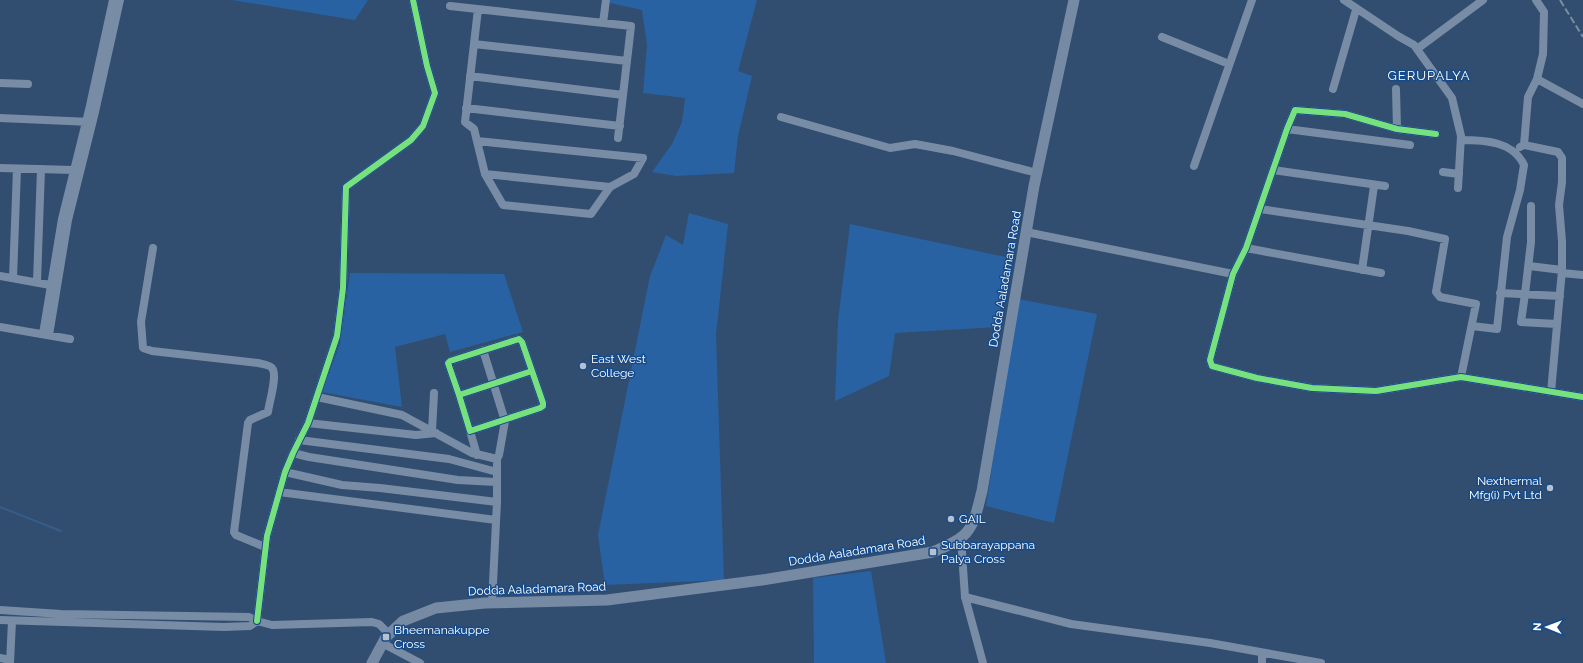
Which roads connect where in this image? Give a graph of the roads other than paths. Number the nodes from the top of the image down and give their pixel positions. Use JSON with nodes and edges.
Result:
{"nodes":[{"id":1,"x":113,"y":0,"type":"edge"},
{"id":2,"x":120,"y":0,"type":"edge"},
{"id":3,"x":413,"y":0,"type":"edge"},
{"id":4,"x":606,"y":0,"type":"edge"},
{"id":5,"x":1074,"y":0,"type":"edge"},
{"id":6,"x":1252,"y":0,"type":"edge"},
{"id":7,"x":1344,"y":0,"type":"edge"},
{"id":8,"x":1483,"y":0,"type":"edge"},
{"id":9,"x":1536,"y":0,"type":"edge"},
{"id":10,"x":450,"y":6,"type":"dead end"},
{"id":11,"x":478,"y":9,"type":"junction"},
{"id":12,"x":1356,"y":10,"type":"junction"},
{"id":13,"x":603,"y":23,"type":"junction"},
{"id":14,"x":1162,"y":37,"type":"dead end"},
{"id":15,"x":474,"y":44,"type":"junction"},
{"id":16,"x":1417,"y":49,"type":"junction"},
{"id":17,"x":627,"y":61,"type":"junction"},
{"id":18,"x":1229,"y":64,"type":"junction"},
{"id":19,"x":470,"y":76,"type":"junction"},
{"id":20,"x":1537,"y":79,"type":"junction"},
{"id":21,"x":0,"y":83,"type":"edge"},
{"id":22,"x":28,"y":84,"type":"dead end"},
{"id":23,"x":1333,"y":89,"type":"dead end"},
{"id":24,"x":1396,"y":89,"type":"dead end"},
{"id":25,"x":623,"y":95,"type":"junction"},
{"id":26,"x":1583,"y":104,"type":"edge"},
{"id":27,"x":466,"y":108,"type":"junction"},
{"id":28,"x":781,"y":117,"type":"dead end"},
{"id":29,"x":0,"y":118,"type":"edge"},
{"id":30,"x":0,"y":124,"type":"edge"},
{"id":31,"x":88,"y":125,"type":"junction"},
{"id":32,"x":620,"y":126,"type":"junction"},
{"id":33,"x":1287,"y":129,"type":"junction"},
{"id":34,"x":1397,"y":129,"type":"junction"},
{"id":35,"x":1436,"y":134,"type":"dead end"},
{"id":36,"x":618,"y":138,"type":"dead end"},
{"id":37,"x":1461,"y":140,"type":"junction"},
{"id":38,"x":477,"y":141,"type":"junction"},
{"id":39,"x":1410,"y":145,"type":"dead end"},
{"id":40,"x":1524,"y":145,"type":"junction"},
{"id":41,"x":1512,"y":150,"type":"junction"},
{"id":42,"x":1194,"y":166,"type":"dead end"},
{"id":43,"x":0,"y":168,"type":"edge"},
{"id":44,"x":17,"y":169,"type":"junction"},
{"id":45,"x":41,"y":169,"type":"junction"},
{"id":46,"x":74,"y":170,"type":"junction"},
{"id":47,"x":1274,"y":170,"type":"junction"},
{"id":48,"x":1443,"y":172,"type":"dead end"},
{"id":49,"x":1037,"y":173,"type":"junction"},
{"id":50,"x":485,"y":174,"type":"junction"},
{"id":51,"x":1461,"y":175,"type":"junction"},
{"id":52,"x":1374,"y":186,"type":"junction"},
{"id":53,"x":1385,"y":186,"type":"dead end"},
{"id":54,"x":610,"y":187,"type":"junction"},
{"id":55,"x":1458,"y":188,"type":"dead end"},
{"id":56,"x":1531,"y":206,"type":"dead end"},
{"id":57,"x":1260,"y":209,"type":"junction"},
{"id":58,"x":1369,"y":225,"type":"junction"},
{"id":59,"x":1026,"y":232,"type":"junction"},
{"id":60,"x":153,"y":248,"type":"dead end"},
{"id":61,"x":1246,"y":248,"type":"junction"},
{"id":62,"x":1529,"y":266,"type":"junction"},
{"id":63,"x":1362,"y":270,"type":"junction"},
{"id":64,"x":1562,"y":272,"type":"junction"},
{"id":65,"x":1381,"y":273,"type":"dead end"},
{"id":66,"x":1233,"y":274,"type":"junction"},
{"id":67,"x":1583,"y":274,"type":"edge"},
{"id":68,"x":0,"y":276,"type":"edge"},
{"id":69,"x":13,"y":278,"type":"junction"},
{"id":70,"x":37,"y":282,"type":"junction"},
{"id":71,"x":50,"y":285,"type":"junction"},
{"id":72,"x":1500,"y":293,"type":"junction"},
{"id":73,"x":1525,"y":294,"type":"junction"},
{"id":74,"x":1560,"y":296,"type":"junction"},
{"id":75,"x":1557,"y":324,"type":"junction"},
{"id":76,"x":0,"y":326,"type":"edge"},
{"id":77,"x":1472,"y":326,"type":"junction"},
{"id":78,"x":46,"y":335,"type":"junction"},
{"id":79,"x":70,"y":339,"type":"dead end"},
{"id":80,"x":483,"y":350,"type":"junction"},
{"id":81,"x":532,"y":371,"type":"junction"},
{"id":82,"x":1461,"y":377,"type":"junction"},
{"id":83,"x":494,"y":383,"type":"junction"},
{"id":84,"x":1551,"y":392,"type":"junction"},
{"id":85,"x":434,"y":393,"type":"dead end"},
{"id":86,"x":459,"y":395,"type":"junction"},
{"id":87,"x":317,"y":397,"type":"junction"},
{"id":88,"x":1583,"y":397,"type":"edge"},
{"id":89,"x":505,"y":419,"type":"junction"},
{"id":90,"x":308,"y":422,"type":"junction"},
{"id":91,"x":470,"y":431,"type":"junction"},
{"id":92,"x":434,"y":432,"type":"junction"},
{"id":93,"x":299,"y":440,"type":"junction"},
{"id":94,"x":292,"y":453,"type":"junction"},
{"id":95,"x":477,"y":455,"type":"junction"},
{"id":96,"x":497,"y":459,"type":"junction"},
{"id":97,"x":286,"y":472,"type":"junction"},
{"id":98,"x":497,"y":472,"type":"junction"},
{"id":99,"x":496,"y":482,"type":"junction"},
{"id":100,"x":279,"y":492,"type":"junction"},
{"id":101,"x":497,"y":502,"type":"junction"},
{"id":102,"x":496,"y":520,"type":"junction"},
{"id":103,"x":962,"y":538,"type":"junction"},
{"id":104,"x":265,"y":547,"type":"junction"},
{"id":105,"x":965,"y":597,"type":"junction"},
{"id":106,"x":492,"y":603,"type":"junction"},
{"id":107,"x":0,"y":610,"type":"edge"},
{"id":108,"x":0,"y":620,"type":"edge"},
{"id":109,"x":12,"y":621,"type":"junction"},
{"id":110,"x":257,"y":621,"type":"junction"},
{"id":111,"x":389,"y":634,"type":"junction"},
{"id":112,"x":382,"y":643,"type":"junction"},
{"id":113,"x":1262,"y":653,"type":"junction"},
{"id":114,"x":0,"y":658,"type":"edge"},
{"id":115,"x":10,"y":661,"type":"edge"},
{"id":116,"x":372,"y":663,"type":"edge"},
{"id":117,"x":420,"y":663,"type":"edge"},
{"id":118,"x":983,"y":663,"type":"edge"},
{"id":119,"x":1262,"y":663,"type":"edge"},
{"id":120,"x":1322,"y":663,"type":"edge"}],
"edges":[{"from":1,"to":31,"type":"street"},
{"from":2,"to":31,"type":"street"},
{"from":3,"to":87,"type":"street"},
{"from":4,"to":13,"type":"street"},
{"from":5,"to":49,"type":"main road","name":"Dodda Aaladamara Road"},
{"from":6,"to":18,"type":"street"},
{"from":7,"to":12,"type":"street"},
{"from":8,"to":16,"type":"street"},
{"from":9,"to":20,"type":"street"},
{"from":10,"to":11,"type":"street"},
{"from":11,"to":13,"type":"street"},
{"from":11,"to":15,"type":"street"},
{"from":12,"to":16,"type":"street"},
{"from":12,"to":23,"type":"street"},
{"from":13,"to":17,"type":"street"},
{"from":14,"to":18,"type":"street"},
{"from":15,"to":17,"type":"street"},
{"from":15,"to":19,"type":"street"},
{"from":16,"to":37,"type":"street"},
{"from":17,"to":25,"type":"street"},
{"from":18,"to":42,"type":"street"},
{"from":19,"to":25,"type":"street"},
{"from":19,"to":27,"type":"street"},
{"from":20,"to":26,"type":"street"},
{"from":20,"to":40,"type":"street"},
{"from":21,"to":22,"type":"street"},
{"from":24,"to":34,"type":"street"},
{"from":25,"to":32,"type":"street"},
{"from":27,"to":32,"type":"street"},
{"from":27,"to":38,"type":"street"},
{"from":28,"to":49,"type":"street"},
{"from":29,"to":31,"type":"street"},
{"from":30,"to":31,"type":"street"},
{"from":31,"to":46,"type":"street"},
{"from":31,"to":78,"type":"street"},
{"from":32,"to":36,"type":"street"},
{"from":33,"to":34,"type":"street"},
{"from":33,"to":39,"type":"street"},
{"from":33,"to":47,"type":"street"},
{"from":34,"to":35,"type":"street"},
{"from":37,"to":41,"type":"street"},
{"from":37,"to":51,"type":"street"},
{"from":38,"to":50,"type":"street"},
{"from":38,"to":54,"type":"street"},
{"from":40,"to":41,"type":"street"},
{"from":40,"to":64,"type":"street"},
{"from":41,"to":72,"type":"street"},
{"from":43,"to":44,"type":"street"},
{"from":44,"to":45,"type":"street"},
{"from":44,"to":69,"type":"street"},
{"from":45,"to":46,"type":"street"},
{"from":45,"to":70,"type":"street"},
{"from":46,"to":71,"type":"street"},
{"from":47,"to":52,"type":"street"},
{"from":47,"to":57,"type":"street"},
{"from":48,"to":51,"type":"street"},
{"from":49,"to":59,"type":"main road","name":"Dodda Aaladamara Road"},
{"from":50,"to":54,"type":"street"},
{"from":50,"to":54,"type":"street"},
{"from":51,"to":55,"type":"street"},
{"from":52,"to":53,"type":"street"},
{"from":52,"to":58,"type":"street"},
{"from":56,"to":62,"type":"street"},
{"from":57,"to":58,"type":"street"},
{"from":57,"to":61,"type":"street"},
{"from":58,"to":63,"type":"street"},
{"from":58,"to":77,"type":"street"},
{"from":59,"to":66,"type":"street"},
{"from":59,"to":103,"type":"main road","name":"Dodda Aaladamara Road"},
{"from":60,"to":104,"type":"street"},
{"from":61,"to":63,"type":"street"},
{"from":61,"to":66,"type":"street"},
{"from":62,"to":64,"type":"street"},
{"from":62,"to":73,"type":"street"},
{"from":63,"to":65,"type":"street"},
{"from":64,"to":67,"type":"street"},
{"from":64,"to":74,"type":"street"},
{"from":66,"to":82,"type":"street"},
{"from":68,"to":69,"type":"street"},
{"from":69,"to":70,"type":"street"},
{"from":70,"to":71,"type":"street"},
{"from":71,"to":78,"type":"street"},
{"from":72,"to":73,"type":"street"},
{"from":72,"to":77,"type":"street"},
{"from":73,"to":74,"type":"street"},
{"from":73,"to":75,"type":"street"},
{"from":74,"to":75,"type":"street"},
{"from":75,"to":84,"type":"street"},
{"from":76,"to":78,"type":"street"},
{"from":77,"to":82,"type":"street"},
{"from":78,"to":79,"type":"street"},
{"from":80,"to":81,"type":"street"},
{"from":80,"to":83,"type":"street"},
{"from":80,"to":86,"type":"street"},
{"from":81,"to":83,"type":"street"},
{"from":81,"to":89,"type":"street"},
{"from":82,"to":84,"type":"street"},
{"from":83,"to":86,"type":"street"},
{"from":83,"to":89,"type":"street"},
{"from":84,"to":88,"type":"street"},
{"from":85,"to":92,"type":"street"},
{"from":86,"to":91,"type":"street"},
{"from":87,"to":90,"type":"street"},
{"from":87,"to":92,"type":"street"},
{"from":89,"to":91,"type":"street"},
{"from":89,"to":96,"type":"street"},
{"from":90,"to":92,"type":"street"},
{"from":90,"to":93,"type":"street"},
{"from":91,"to":95,"type":"street"},
{"from":92,"to":95,"type":"street"},
{"from":93,"to":94,"type":"street"},
{"from":93,"to":98,"type":"street"},
{"from":94,"to":97,"type":"street"},
{"from":94,"to":99,"type":"street"},
{"from":95,"to":96,"type":"street"},
{"from":96,"to":98,"type":"street"},
{"from":97,"to":100,"type":"street"},
{"from":97,"to":101,"type":"street"},
{"from":98,"to":99,"type":"street"},
{"from":99,"to":101,"type":"street"},
{"from":100,"to":102,"type":"street"},
{"from":100,"to":104,"type":"street"},
{"from":101,"to":102,"type":"street"},
{"from":102,"to":106,"type":"street"},
{"from":103,"to":105,"type":"street"},
{"from":103,"to":106,"type":"main road","name":"Dodda Aaladamara Road"},
{"from":104,"to":110,"type":"street"},
{"from":105,"to":113,"type":"street"},
{"from":105,"to":118,"type":"street"},
{"from":106,"to":111,"type":"main road","name":"Dodda Aaladamara Road"},
{"from":107,"to":110,"type":"street"},
{"from":108,"to":109,"type":"street"},
{"from":109,"to":110,"type":"street"},
{"from":109,"to":115,"type":"street"},
{"from":110,"to":111,"type":"street"},
{"from":111,"to":112,"type":"main road","name":"Dodda Aaladamara Road"},
{"from":112,"to":116,"type":"main road","name":"Dodda Aaladamara Road"},
{"from":112,"to":117,"type":"street"},
{"from":113,"to":119,"type":"street"},
{"from":113,"to":120,"type":"street"},
{"from":114,"to":115,"type":"street"}]}
